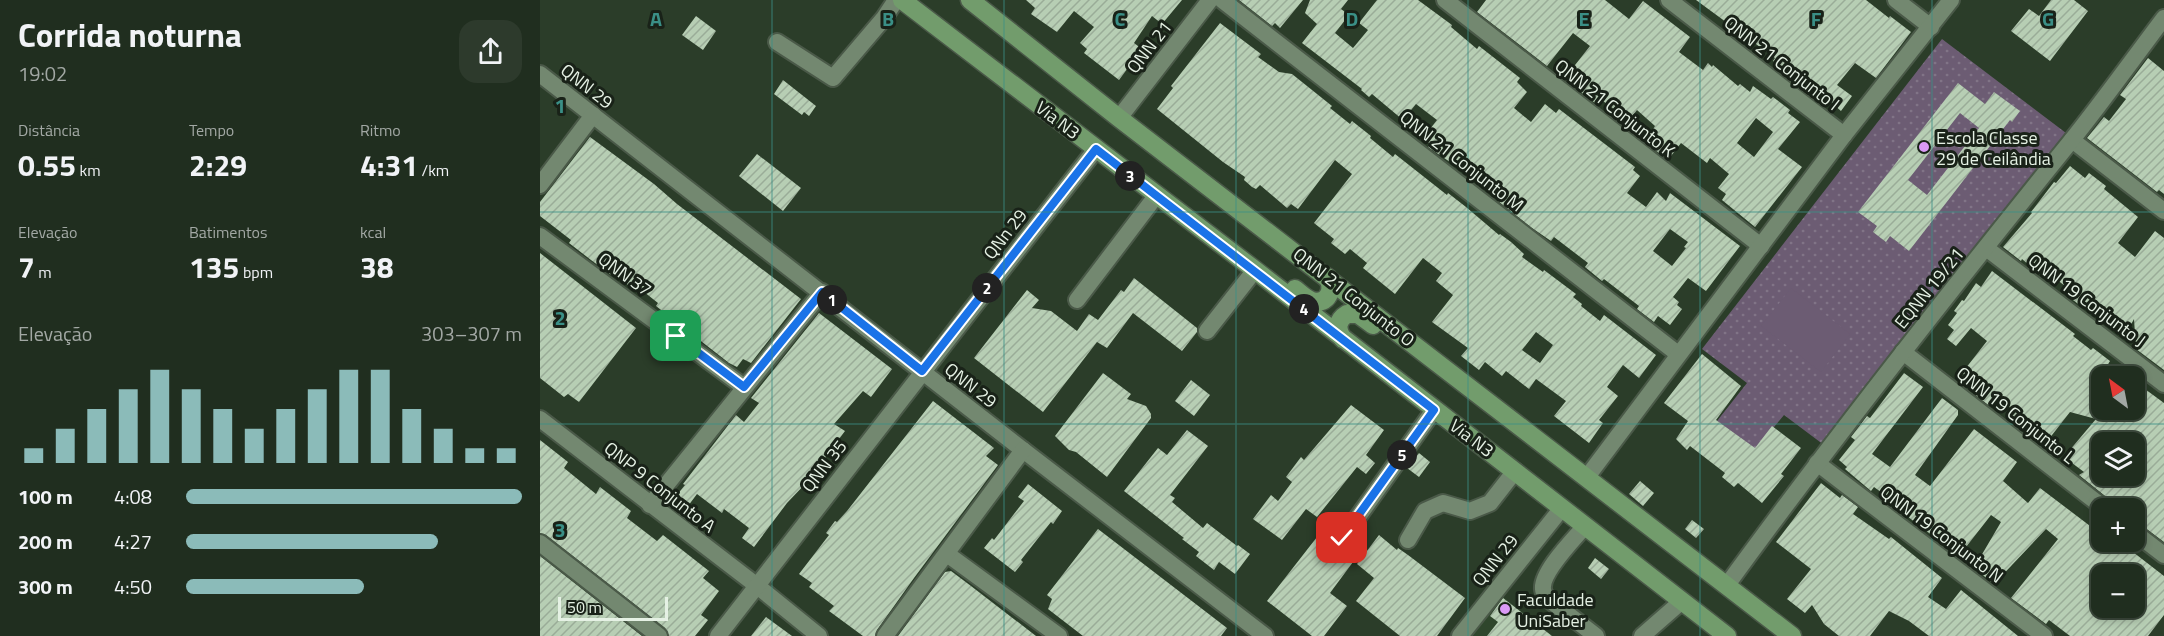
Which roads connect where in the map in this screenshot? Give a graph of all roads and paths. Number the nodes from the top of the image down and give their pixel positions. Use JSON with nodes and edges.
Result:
{"nodes":[{"id":1,"x":896,"y":0,"type":"edge"},
{"id":2,"x":902,"y":0,"type":"edge"},
{"id":3,"x":1210,"y":0,"type":"edge"},
{"id":4,"x":1222,"y":0,"type":"edge"},
{"id":5,"x":1445,"y":0,"type":"edge"},
{"id":6,"x":1669,"y":0,"type":"edge"},
{"id":7,"x":1896,"y":0,"type":"edge"},
{"id":8,"x":1951,"y":0,"type":"edge"},
{"id":9,"x":970,"y":1,"type":"edge"},
{"id":10,"x":1931,"y":27,"type":"junction"},
{"id":11,"x":2161,"y":27,"type":"edge"},
{"id":12,"x":777,"y":42,"type":"dead end"},
{"id":13,"x":540,"y":74,"type":"edge"},
{"id":14,"x":593,"y":115,"type":"junction"},
{"id":15,"x":1119,"y":118,"type":"junction"},
{"id":16,"x":1844,"y":135,"type":"junction"},
{"id":17,"x":2072,"y":140,"type":"junction"},
{"id":18,"x":1096,"y":149,"type":"junction"},
{"id":19,"x":540,"y":185,"type":"edge"},
{"id":20,"x":1156,"y":196,"type":"junction"},
{"id":21,"x":2164,"y":211,"type":"edge"},
{"id":22,"x":1181,"y":215,"type":"junction"},
{"id":23,"x":540,"y":236,"type":"edge"},
{"id":24,"x":1761,"y":246,"type":"junction"},
{"id":25,"x":1986,"y":248,"type":"junction"},
{"id":26,"x":1255,"y":270,"type":"junction"},
{"id":27,"x":1327,"y":277,"type":"junction"},
{"id":28,"x":822,"y":292,"type":"junction"},
{"id":29,"x":1077,"y":300,"type":"dead end"},
{"id":30,"x":1207,"y":331,"type":"dead end"},
{"id":31,"x":1343,"y":339,"type":"junction"},
{"id":32,"x":1903,"y":352,"type":"junction"},
{"id":33,"x":1678,"y":354,"type":"junction"},
{"id":34,"x":922,"y":371,"type":"junction"},
{"id":35,"x":2164,"y":384,"type":"edge"},
{"id":36,"x":744,"y":387,"type":"junction"},
{"id":37,"x":1434,"y":410,"type":"junction"},
{"id":38,"x":540,"y":419,"type":"edge"},
{"id":39,"x":1023,"y":450,"type":"junction"},
{"id":40,"x":1817,"y":463,"type":"junction"},
{"id":41,"x":1515,"y":471,"type":"junction"},
{"id":42,"x":1581,"y":472,"type":"junction"},
{"id":43,"x":2091,"y":498,"type":"edge"},
{"id":44,"x":650,"y":505,"type":"junction"},
{"id":45,"x":1562,"y":508,"type":"junction"},
{"id":46,"x":1585,"y":526,"type":"junction"},
{"id":47,"x":1342,"y":538,"type":"dead end"},
{"id":48,"x":1408,"y":540,"type":"dead end"},
{"id":49,"x":2145,"y":540,"type":"edge"},
{"id":50,"x":540,"y":543,"type":"edge"},
{"id":51,"x":947,"y":554,"type":"junction"},
{"id":52,"x":2164,"y":555,"type":"edge"},
{"id":53,"x":756,"y":585,"type":"junction"},
{"id":54,"x":1727,"y":585,"type":"junction"},
{"id":55,"x":1682,"y":601,"type":"junction"},
{"id":56,"x":659,"y":636,"type":"edge"},
{"id":57,"x":718,"y":636,"type":"edge"},
{"id":58,"x":819,"y":636,"type":"edge"},
{"id":59,"x":885,"y":636,"type":"edge"},
{"id":60,"x":1059,"y":636,"type":"edge"},
{"id":61,"x":1265,"y":636,"type":"edge"},
{"id":62,"x":1460,"y":636,"type":"edge"},
{"id":63,"x":1596,"y":636,"type":"edge"},
{"id":64,"x":1642,"y":636,"type":"edge"},
{"id":65,"x":1727,"y":636,"type":"edge"},
{"id":66,"x":1792,"y":636,"type":"edge"},
{"id":67,"x":2044,"y":636,"type":"edge"}],
"edges":[{"from":1,"to":12,"type":"street"},
{"from":2,"to":18,"type":"main road","name":"Via N3"},
{"from":3,"to":15,"type":"street","name":"QNN 21"},
{"from":4,"to":33,"type":"street","name":"QNN 21 Conjunto M"},
{"from":5,"to":24,"type":"street","name":"QNN 21 Conjunto K"},
{"from":6,"to":16,"type":"street","name":"QNN 21 Conjunto I"},
{"from":7,"to":10,"type":"street"},
{"from":8,"to":10,"type":"street"},
{"from":9,"to":15,"type":"main road","name":"QNN 21 Conjunto O"},
{"from":10,"to":16,"type":"street"},
{"from":11,"to":17,"type":"street","name":"EQNN 19/21"},
{"from":13,"to":14,"type":"street","name":"QNN 29"},
{"from":14,"to":19,"type":"street"},
{"from":14,"to":28,"type":"street","name":"QNN 29"},
{"from":15,"to":27,"type":"main road","name":"QNN 21 Conjunto O"},
{"from":16,"to":24,"type":"street"},
{"from":17,"to":21,"type":"street"},
{"from":17,"to":25,"type":"street","name":"EQNN 19/21"},
{"from":18,"to":20,"type":"main road","name":"Via N3"},
{"from":18,"to":34,"type":"street","name":"QNn 29"},
{"from":20,"to":22,"type":"main road","name":"Via N3"},
{"from":20,"to":29,"type":"street"},
{"from":22,"to":26,"type":"main road","name":"Via N3"},
{"from":22,"to":27,"type":"main road"},
{"from":23,"to":36,"type":"street","name":"QNN 37"},
{"from":24,"to":33,"type":"street"},
{"from":25,"to":32,"type":"street","name":"EQNN 19/21"},
{"from":25,"to":35,"type":"street","name":"QNN 19 Conjunto J"},
{"from":26,"to":30,"type":"street"},
{"from":26,"to":31,"type":"main road","name":"Via N3"},
{"from":27,"to":42,"type":"main road","name":"QNN 21 Conjunto O"},
{"from":28,"to":34,"type":"street","name":"QNN 29"},
{"from":28,"to":36,"type":"street"},
{"from":31,"to":37,"type":"main road","name":"Via N3"},
{"from":31,"to":42,"type":"main road"},
{"from":32,"to":40,"type":"street","name":"EQNN 19/21"},
{"from":32,"to":43,"type":"street","name":"QNN 19 Conjunto L"},
{"from":33,"to":42,"type":"street"},
{"from":34,"to":39,"type":"street","name":"QNN 29"},
{"from":34,"to":53,"type":"street","name":"QNN 35"},
{"from":36,"to":44,"type":"street"},
{"from":37,"to":41,"type":"main road","name":"Via N3"},
{"from":37,"to":47,"type":"street"},
{"from":38,"to":44,"type":"street","name":"QNP 9 Conjunto A"},
{"from":39,"to":51,"type":"street"},
{"from":39,"to":61,"type":"street","name":"QNN 29"},
{"from":40,"to":54,"type":"street","name":"EQNN 19/21"},
{"from":40,"to":67,"type":"street","name":"QNN 19 Conjunto N"},
{"from":41,"to":45,"type":"main road","name":"Via N3"},
{"from":41,"to":48,"type":"street"},
{"from":42,"to":54,"type":"main road"},
{"from":44,"to":53,"type":"street","name":"QNP 9 Conjunto A"},
{"from":45,"to":46,"type":"main road","name":"Via N3"},
{"from":45,"to":62,"type":"street","name":"QNN 29"},
{"from":46,"to":55,"type":"main road","name":"Via N3"},
{"from":46,"to":63,"type":"street"},
{"from":49,"to":52,"type":"street"},
{"from":50,"to":56,"type":"street"},
{"from":51,"to":59,"type":"street"},
{"from":51,"to":60,"type":"street"},
{"from":53,"to":57,"type":"street","name":"QNN 35"},
{"from":53,"to":58,"type":"street","name":"QNP 9 Conjunto A"},
{"from":54,"to":66,"type":"main road"},
{"from":55,"to":64,"type":"street"},
{"from":55,"to":65,"type":"main road","name":"Via N3"}]}
